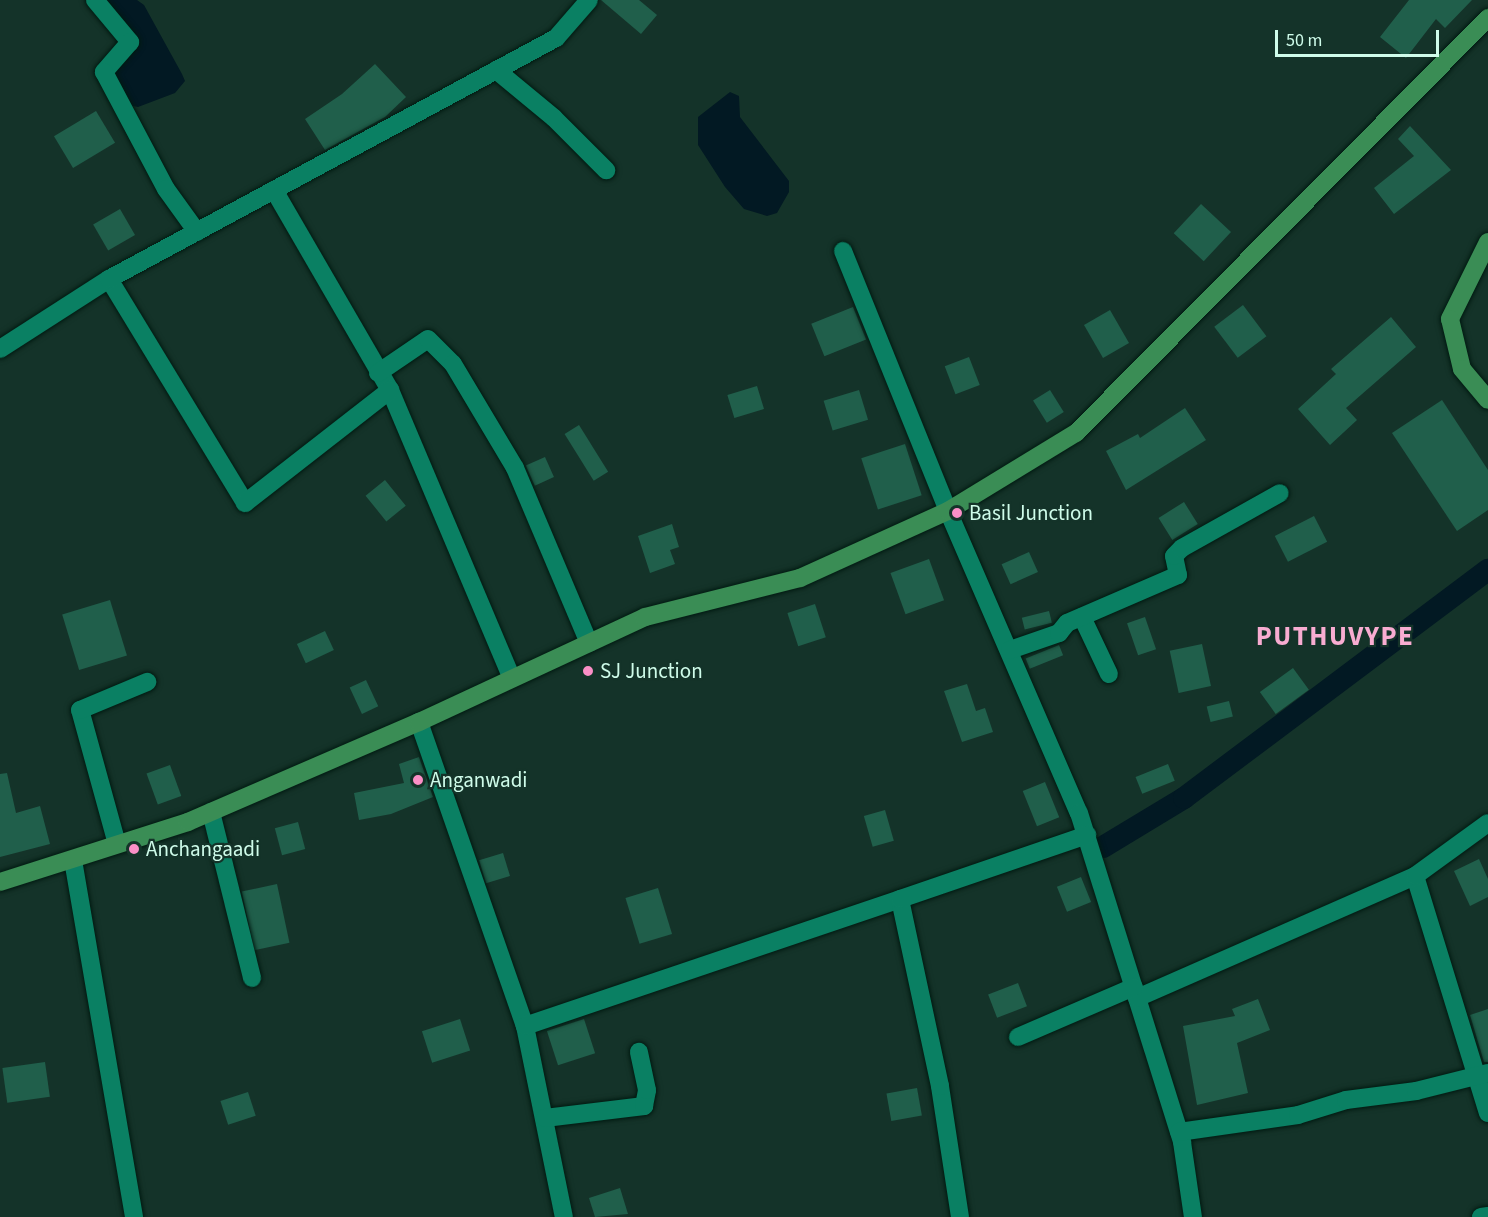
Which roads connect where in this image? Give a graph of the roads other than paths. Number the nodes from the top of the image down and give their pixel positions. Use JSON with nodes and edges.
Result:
{"nodes":[{"id":1,"x":95,"y":0,"type":"edge"},
{"id":2,"x":589,"y":0,"type":"edge"},
{"id":3,"x":1488,"y":18,"type":"edge"},
{"id":4,"x":496,"y":70,"type":"junction"},
{"id":5,"x":606,"y":170,"type":"dead end"},
{"id":6,"x":274,"y":190,"type":"junction"},
{"id":7,"x":197,"y":232,"type":"junction"},
{"id":8,"x":1488,"y":242,"type":"edge"},
{"id":9,"x":843,"y":251,"type":"dead end"},
{"id":10,"x":109,"y":279,"type":"junction"},
{"id":11,"x":0,"y":349,"type":"edge"},
{"id":12,"x":378,"y":373,"type":"junction"},
{"id":13,"x":390,"y":390,"type":"junction"},
{"id":14,"x":1488,"y":400,"type":"edge"},
{"id":15,"x":1280,"y":493,"type":"dead end"},
{"id":16,"x":948,"y":511,"type":"junction"},
{"id":17,"x":1082,"y":617,"type":"junction"},
{"id":18,"x":589,"y":643,"type":"junction"},
{"id":19,"x":1010,"y":650,"type":"junction"},
{"id":20,"x":1109,"y":674,"type":"dead end"},
{"id":21,"x":511,"y":677,"type":"junction"},
{"id":22,"x":147,"y":682,"type":"dead end"},
{"id":23,"x":419,"y":722,"type":"junction"},
{"id":24,"x":211,"y":812,"type":"junction"},
{"id":25,"x":1488,"y":823,"type":"edge"},
{"id":26,"x":1087,"y":835,"type":"junction"},
{"id":27,"x":117,"y":844,"type":"junction"},
{"id":28,"x":73,"y":860,"type":"junction"},
{"id":29,"x":1415,"y":876,"type":"junction"},
{"id":30,"x":0,"y":882,"type":"edge"},
{"id":31,"x":900,"y":899,"type":"junction"},
{"id":32,"x":252,"y":978,"type":"dead end"},
{"id":33,"x":1136,"y":993,"type":"junction"},
{"id":34,"x":525,"y":1026,"type":"junction"},
{"id":35,"x":1017,"y":1037,"type":"dead end"},
{"id":36,"x":639,"y":1052,"type":"dead end"},
{"id":37,"x":1482,"y":1075,"type":"edge"},
{"id":38,"x":1488,"y":1113,"type":"edge"},
{"id":39,"x":545,"y":1118,"type":"junction"},
{"id":40,"x":1179,"y":1132,"type":"junction"},
{"id":41,"x":1488,"y":1216,"type":"edge"},
{"id":42,"x":134,"y":1217,"type":"edge"},
{"id":43,"x":564,"y":1217,"type":"edge"},
{"id":44,"x":960,"y":1217,"type":"edge"},
{"id":45,"x":1193,"y":1217,"type":"edge"},
{"id":46,"x":1481,"y":1217,"type":"edge"}],
"edges":[{"from":1,"to":7,"type":"street"},
{"from":2,"to":4,"type":"street"},
{"from":3,"to":16,"type":"main road"},
{"from":4,"to":5,"type":"street"},
{"from":4,"to":6,"type":"street"},
{"from":6,"to":7,"type":"street"},
{"from":6,"to":12,"type":"street"},
{"from":7,"to":10,"type":"street"},
{"from":8,"to":14,"type":"main road"},
{"from":9,"to":16,"type":"street"},
{"from":10,"to":11,"type":"street"},
{"from":10,"to":13,"type":"street"},
{"from":12,"to":13,"type":"street"},
{"from":12,"to":18,"type":"street"},
{"from":13,"to":21,"type":"street"},
{"from":15,"to":17,"type":"street"},
{"from":16,"to":18,"type":"main road"},
{"from":16,"to":19,"type":"street"},
{"from":17,"to":19,"type":"street"},
{"from":17,"to":20,"type":"street"},
{"from":18,"to":21,"type":"main road"},
{"from":19,"to":26,"type":"street"},
{"from":21,"to":23,"type":"main road"},
{"from":22,"to":27,"type":"street"},
{"from":23,"to":24,"type":"main road"},
{"from":23,"to":34,"type":"street"},
{"from":24,"to":27,"type":"main road"},
{"from":24,"to":32,"type":"street"},
{"from":25,"to":29,"type":"street"},
{"from":26,"to":31,"type":"street"},
{"from":26,"to":33,"type":"street"},
{"from":27,"to":28,"type":"main road"},
{"from":28,"to":30,"type":"main road"},
{"from":28,"to":42,"type":"street"},
{"from":29,"to":33,"type":"street"},
{"from":29,"to":37,"type":"street"},
{"from":31,"to":34,"type":"street"},
{"from":31,"to":44,"type":"street"},
{"from":33,"to":35,"type":"street"},
{"from":33,"to":40,"type":"street"},
{"from":34,"to":39,"type":"street"},
{"from":36,"to":39,"type":"street"},
{"from":37,"to":38,"type":"street"},
{"from":37,"to":40,"type":"street"},
{"from":39,"to":43,"type":"street"},
{"from":40,"to":45,"type":"street"},
{"from":41,"to":46,"type":"street"}]}
